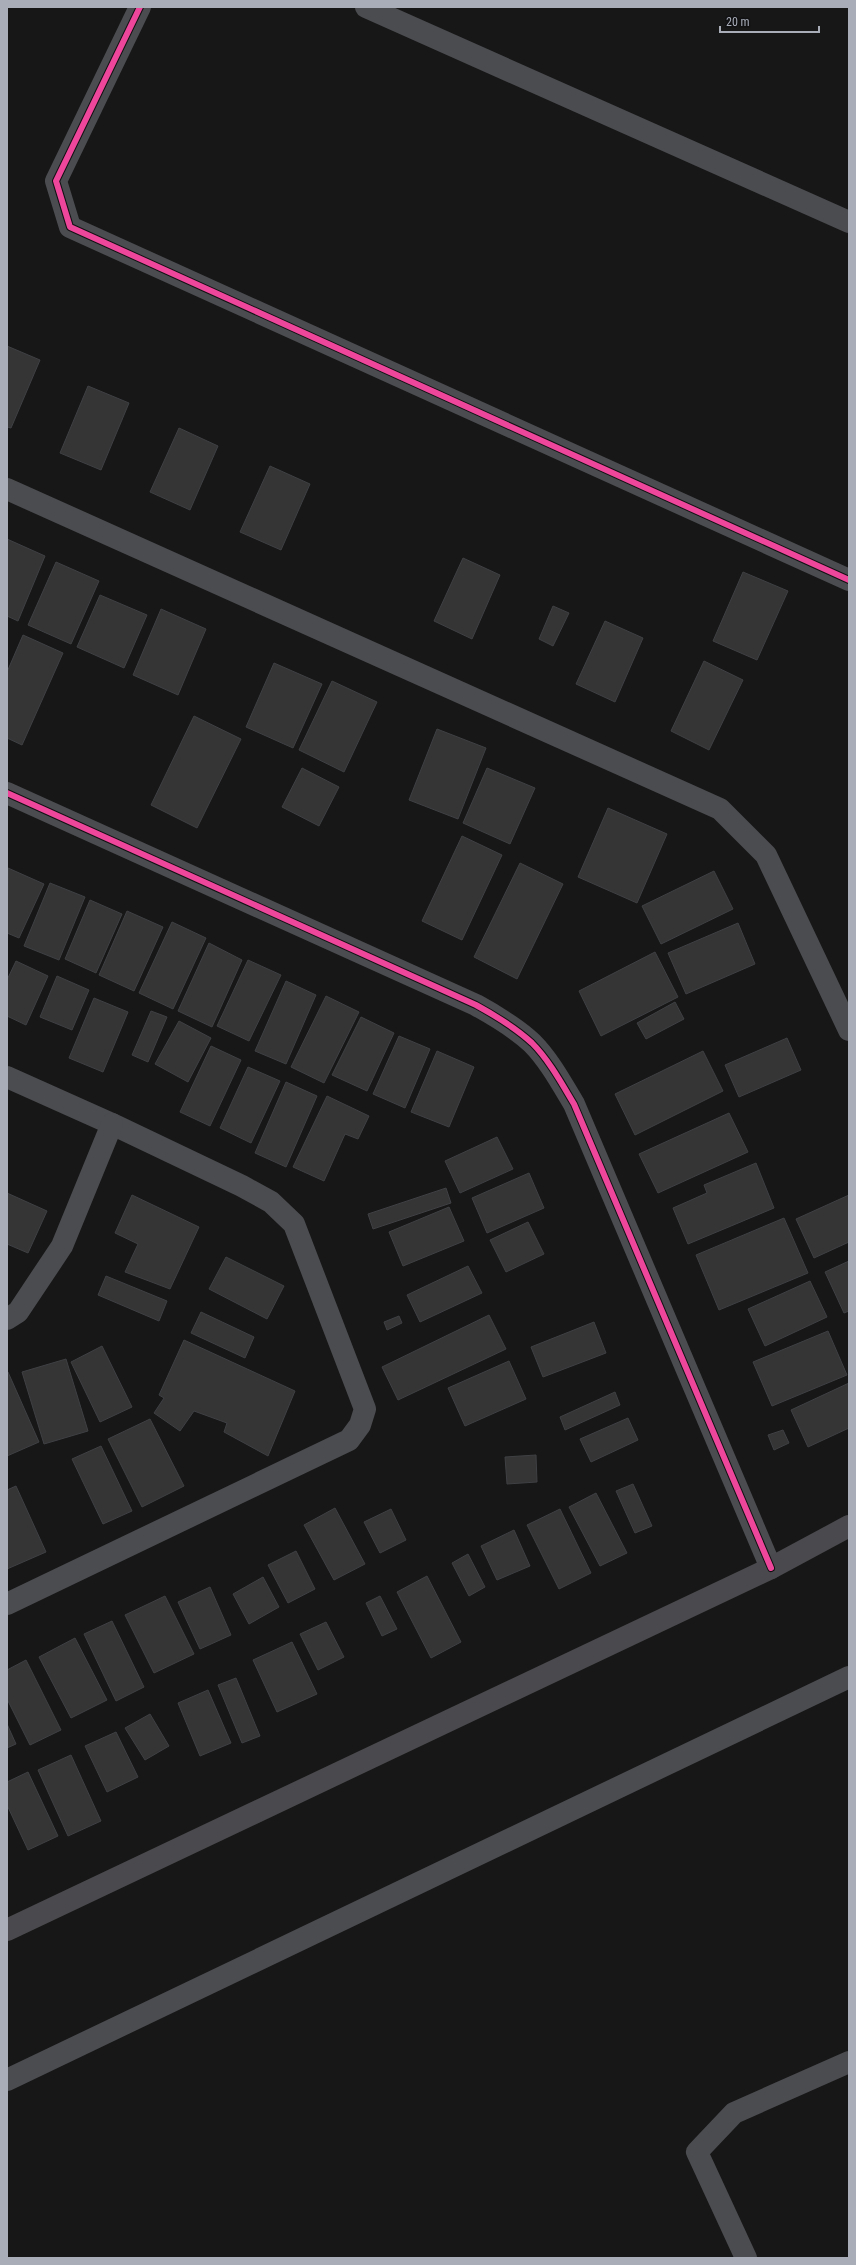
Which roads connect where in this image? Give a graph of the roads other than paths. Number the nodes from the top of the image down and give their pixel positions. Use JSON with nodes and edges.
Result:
{"nodes":[{"id":1,"x":140,"y":7,"type":"edge"},
{"id":2,"x":366,"y":7,"type":"edge"},
{"id":3,"x":849,"y":222,"type":"edge"},
{"id":4,"x":7,"y":489,"type":"edge"},
{"id":5,"x":849,"y":580,"type":"edge"},
{"id":6,"x":7,"y":793,"type":"edge"},
{"id":7,"x":849,"y":1030,"type":"edge"},
{"id":8,"x":7,"y":1077,"type":"edge"},
{"id":9,"x":112,"y":1124,"type":"junction"},
{"id":10,"x":7,"y":1318,"type":"edge"},
{"id":11,"x":849,"y":1526,"type":"edge"},
{"id":12,"x":771,"y":1568,"type":"junction"},
{"id":13,"x":7,"y":1604,"type":"edge"},
{"id":14,"x":849,"y":1677,"type":"edge"},
{"id":15,"x":7,"y":1930,"type":"edge"},
{"id":16,"x":849,"y":2062,"type":"edge"},
{"id":17,"x":7,"y":2080,"type":"edge"},
{"id":18,"x":746,"y":2258,"type":"edge"}],
"edges":[{"from":1,"to":5,"type":"street"},
{"from":2,"to":3,"type":"street"},
{"from":4,"to":7,"type":"street"},
{"from":6,"to":12,"type":"street"},
{"from":8,"to":9,"type":"street"},
{"from":9,"to":10,"type":"street"},
{"from":9,"to":13,"type":"street"},
{"from":11,"to":12,"type":"street"},
{"from":12,"to":15,"type":"street"},
{"from":14,"to":17,"type":"street"},
{"from":16,"to":18,"type":"street"}]}
